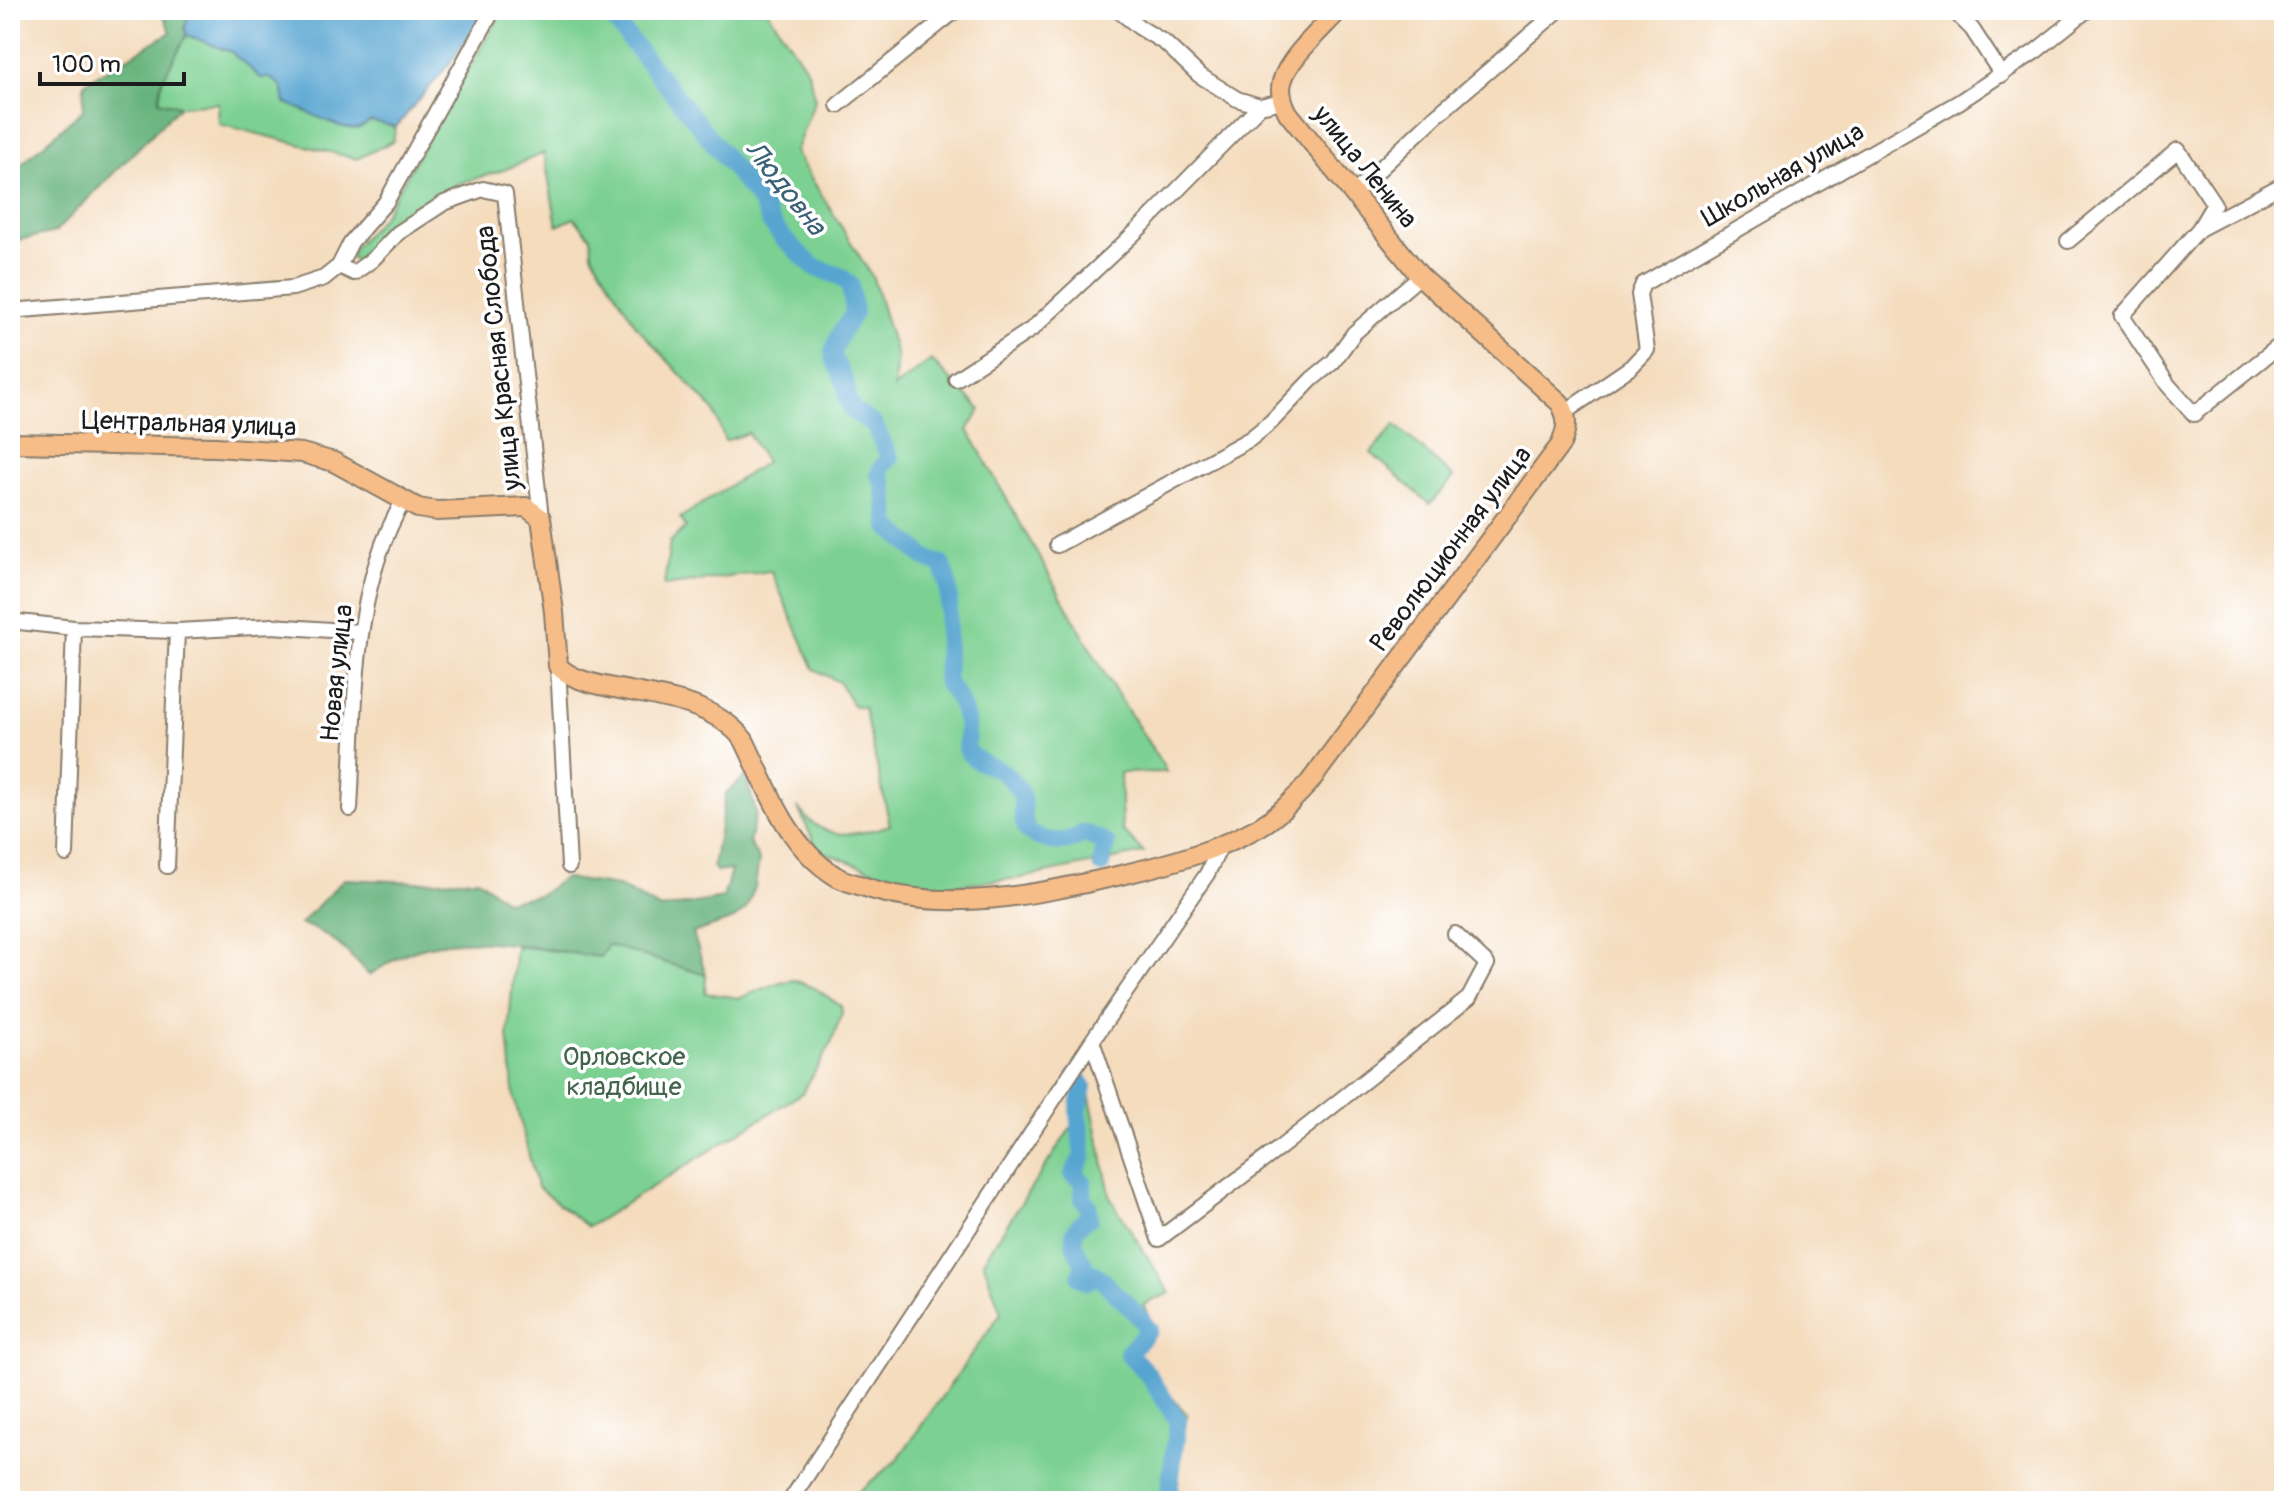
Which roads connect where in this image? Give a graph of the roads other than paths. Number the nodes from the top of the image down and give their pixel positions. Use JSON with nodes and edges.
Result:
{"nodes":[{"id":1,"x":493,"y":10,"type":"edge"},
{"id":2,"x":956,"y":10,"type":"edge"},
{"id":3,"x":1118,"y":10,"type":"edge"},
{"id":4,"x":1339,"y":10,"type":"edge"},
{"id":5,"x":1559,"y":10,"type":"edge"},
{"id":6,"x":1953,"y":10,"type":"edge"},
{"id":7,"x":2087,"y":10,"type":"edge"},
{"id":8,"x":2002,"y":75,"type":"junction"},
{"id":9,"x":1282,"y":101,"type":"junction"},
{"id":10,"x":838,"y":105,"type":"dead end"},
{"id":11,"x":1260,"y":106,"type":"junction"},
{"id":12,"x":2284,"y":184,"type":"edge"},
{"id":13,"x":1353,"y":194,"type":"junction"},
{"id":14,"x":2199,"y":229,"type":"junction"},
{"id":15,"x":2068,"y":241,"type":"dead end"},
{"id":16,"x":339,"y":266,"type":"junction"},
{"id":17,"x":1420,"y":276,"type":"junction"},
{"id":18,"x":10,"y":311,"type":"edge"},
{"id":19,"x":2284,"y":342,"type":"edge"},
{"id":20,"x":956,"y":379,"type":"dead end"},
{"id":21,"x":1565,"y":412,"type":"junction"},
{"id":22,"x":10,"y":443,"type":"edge"},
{"id":23,"x":404,"y":500,"type":"junction"},
{"id":24,"x":541,"y":518,"type":"junction"},
{"id":25,"x":1057,"y":545,"type":"dead end"},
{"id":26,"x":10,"y":621,"type":"edge"},
{"id":27,"x":74,"y":628,"type":"junction"},
{"id":28,"x":177,"y":631,"type":"junction"},
{"id":29,"x":360,"y":632,"type":"junction"},
{"id":30,"x":558,"y":666,"type":"junction"},
{"id":31,"x":350,"y":809,"type":"dead end"},
{"id":32,"x":1221,"y":845,"type":"junction"},
{"id":33,"x":66,"y":854,"type":"dead end"},
{"id":34,"x":167,"y":866,"type":"dead end"},
{"id":35,"x":569,"y":866,"type":"dead end"},
{"id":36,"x":1455,"y":934,"type":"dead end"},
{"id":37,"x":1092,"y":1041,"type":"junction"},
{"id":38,"x":790,"y":1501,"type":"edge"}],
"edges":[{"from":1,"to":16,"type":"street"},
{"from":2,"to":10,"type":"street"},
{"from":3,"to":11,"type":"street"},
{"from":4,"to":9,"type":"main road","name":"улица Ленина"},
{"from":5,"to":13,"type":"street"},
{"from":6,"to":8,"type":"street"},
{"from":7,"to":8,"type":"street","name":"Школьная улица"},
{"from":8,"to":21,"type":"street","name":"Школьная улица"},
{"from":9,"to":11,"type":"street"},
{"from":9,"to":13,"type":"main road","name":"улица Ленина"},
{"from":11,"to":20,"type":"street"},
{"from":12,"to":14,"type":"street"},
{"from":13,"to":17,"type":"main road","name":"улица Ленина"},
{"from":14,"to":15,"type":"street"},
{"from":14,"to":19,"type":"street"},
{"from":16,"to":18,"type":"street"},
{"from":16,"to":24,"type":"street","name":"улица Красная Слобода"},
{"from":17,"to":21,"type":"main road"},
{"from":17,"to":25,"type":"street"},
{"from":21,"to":32,"type":"main road","name":"Революционная улица"},
{"from":22,"to":23,"type":"main road","name":"Центральная улица"},
{"from":23,"to":24,"type":"main road","name":"Центральная улица"},
{"from":23,"to":29,"type":"street","name":"Новая улица"},
{"from":24,"to":30,"type":"main road"},
{"from":26,"to":27,"type":"street"},
{"from":27,"to":28,"type":"street"},
{"from":27,"to":33,"type":"street"},
{"from":28,"to":29,"type":"street"},
{"from":28,"to":34,"type":"street"},
{"from":29,"to":31,"type":"street","name":"Новая улица"},
{"from":30,"to":32,"type":"main road","name":"Революционная улица"},
{"from":30,"to":35,"type":"street"},
{"from":32,"to":37,"type":"street"},
{"from":36,"to":37,"type":"street"},
{"from":37,"to":38,"type":"street"}]}
